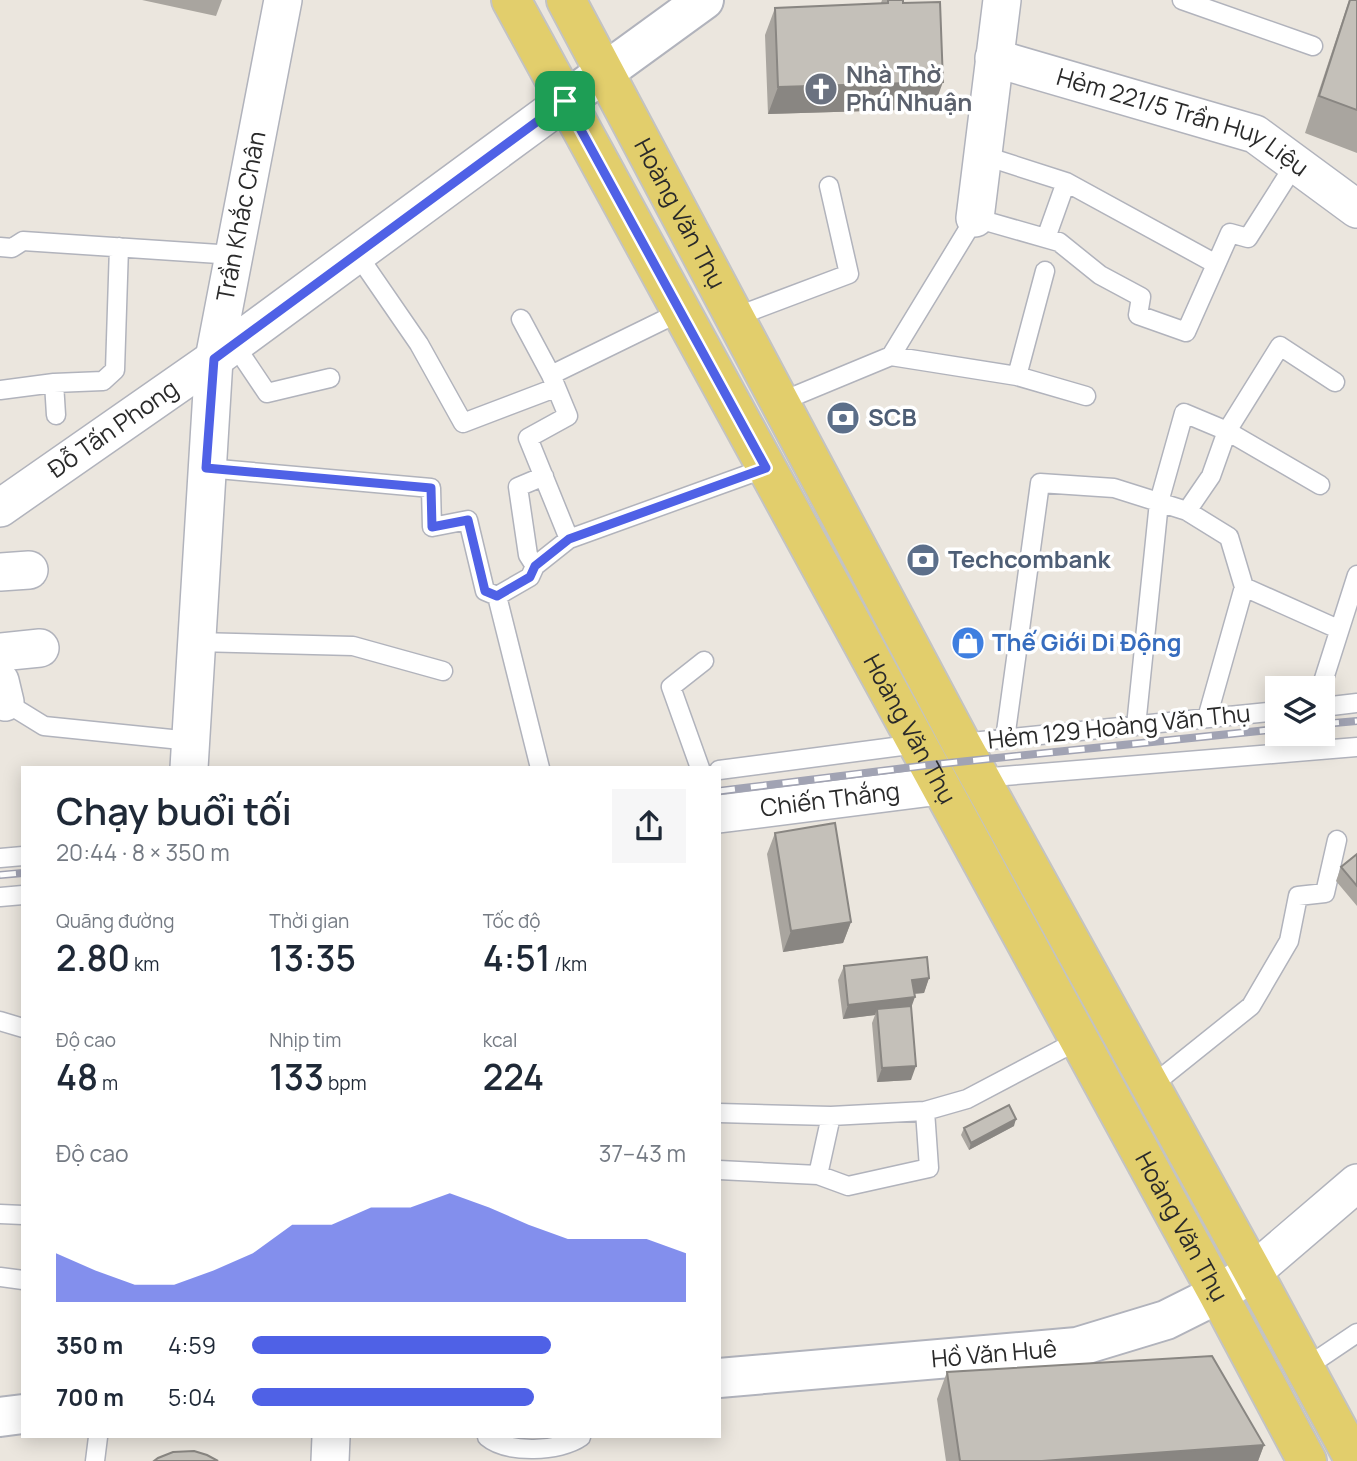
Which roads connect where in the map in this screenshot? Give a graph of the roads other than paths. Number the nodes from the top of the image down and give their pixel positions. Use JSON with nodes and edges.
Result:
{"nodes":[{"id":1,"x":283,"y":0,"type":"edge"},
{"id":2,"x":511,"y":0,"type":"edge"},
{"id":3,"x":566,"y":0,"type":"edge"},
{"id":4,"x":704,"y":0,"type":"edge"},
{"id":5,"x":1002,"y":0,"type":"edge"},
{"id":6,"x":1182,"y":0,"type":"edge"},
{"id":7,"x":1313,"y":46,"type":"dead end"},
{"id":8,"x":994,"y":58,"type":"junction"},
{"id":9,"x":604,"y":73,"type":"junction"},
{"id":10,"x":565,"y":101,"type":"junction"},
{"id":11,"x":982,"y":155,"type":"junction"},
{"id":12,"x":1295,"y":164,"type":"junction"},
{"id":13,"x":1066,"y":182,"type":"junction"},
{"id":14,"x":829,"y":186,"type":"dead end"},
{"id":15,"x":1357,"y":209,"type":"edge"},
{"id":16,"x":975,"y":218,"type":"junction"},
{"id":17,"x":1046,"y":238,"type":"junction"},
{"id":18,"x":0,"y":247,"type":"edge"},
{"id":19,"x":119,"y":247,"type":"junction"},
{"id":20,"x":357,"y":254,"type":"junction"},
{"id":21,"x":234,"y":255,"type":"junction"},
{"id":22,"x":1216,"y":264,"type":"junction"},
{"id":23,"x":1045,"y":271,"type":"dead end"},
{"id":24,"x":680,"y":313,"type":"junction"},
{"id":25,"x":735,"y":317,"type":"junction"},
{"id":26,"x":521,"y":319,"type":"dead end"},
{"id":27,"x":224,"y":351,"type":"junction"},
{"id":28,"x":891,"y":356,"type":"junction"},
{"id":29,"x":1017,"y":376,"type":"junction"},
{"id":30,"x":330,"y":378,"type":"dead end"},
{"id":31,"x":553,"y":382,"type":"junction"},
{"id":32,"x":1335,"y":382,"type":"dead end"},
{"id":33,"x":54,"y":383,"type":"junction"},
{"id":34,"x":0,"y":390,"type":"edge"},
{"id":35,"x":1086,"y":396,"type":"dead end"},
{"id":36,"x":780,"y":402,"type":"junction"},
{"id":37,"x":56,"y":415,"type":"dead end"},
{"id":38,"x":1227,"y":431,"type":"junction"},
{"id":39,"x":206,"y":468,"type":"junction"},
{"id":40,"x":766,"y":468,"type":"junction"},
{"id":41,"x":544,"y":476,"type":"junction"},
{"id":42,"x":1320,"y":485,"type":"dead end"},
{"id":43,"x":1160,"y":502,"type":"junction"},
{"id":44,"x":0,"y":508,"type":"edge"},
{"id":45,"x":1187,"y":511,"type":"junction"},
{"id":46,"x":569,"y":539,"type":"junction"},
{"id":47,"x":535,"y":566,"type":"junction"},
{"id":48,"x":1357,"y":575,"type":"edge"},
{"id":49,"x":1244,"y":587,"type":"junction"},
{"id":50,"x":497,"y":596,"type":"junction"},
{"id":51,"x":1338,"y":629,"type":"junction"},
{"id":52,"x":196,"y":642,"type":"junction"},
{"id":53,"x":40,"y":648,"type":"dead end"},
{"id":54,"x":0,"y":652,"type":"edge"},
{"id":55,"x":704,"y":661,"type":"dead end"},
{"id":56,"x":443,"y":671,"type":"dead end"},
{"id":57,"x":1324,"y":676,"type":"edge"},
{"id":58,"x":2,"y":691,"type":"edge"},
{"id":59,"x":1357,"y":703,"type":"edge"},
{"id":60,"x":1335,"y":706,"type":"edge"},
{"id":61,"x":1265,"y":712,"type":"edge"},
{"id":62,"x":1207,"y":718,"type":"junction"},
{"id":63,"x":1136,"y":726,"type":"junction"},
{"id":64,"x":1005,"y":739,"type":"junction"},
{"id":65,"x":961,"y":743,"type":"junction"},
{"id":66,"x":917,"y":744,"type":"junction"},
{"id":67,"x":1357,"y":747,"type":"edge"},
{"id":68,"x":190,"y":755,"type":"edge"},
{"id":69,"x":540,"y":766,"type":"edge"},
{"id":70,"x":699,"y":766,"type":"edge"},
{"id":71,"x":721,"y":770,"type":"edge"},
{"id":72,"x":980,"y":778,"type":"junction"},
{"id":73,"x":940,"y":786,"type":"junction"},
{"id":74,"x":721,"y":814,"type":"edge"},
{"id":75,"x":1337,"y":840,"type":"dead end"},
{"id":76,"x":21,"y":856,"type":"edge"},
{"id":77,"x":0,"y":858,"type":"edge"},
{"id":78,"x":21,"y":895,"type":"edge"},
{"id":79,"x":0,"y":897,"type":"edge"},
{"id":80,"x":0,"y":1021,"type":"edge"},
{"id":81,"x":21,"y":1027,"type":"edge"},
{"id":82,"x":1079,"y":1040,"type":"junction"},
{"id":83,"x":1150,"y":1087,"type":"junction"},
{"id":84,"x":925,"y":1111,"type":"junction"},
{"id":85,"x":721,"y":1113,"type":"edge"},
{"id":86,"x":831,"y":1116,"type":"junction"},
{"id":87,"x":721,"y":1170,"type":"edge"},
{"id":88,"x":818,"y":1175,"type":"junction"},
{"id":89,"x":1357,"y":1183,"type":"edge"},
{"id":90,"x":0,"y":1214,"type":"edge"},
{"id":91,"x":21,"y":1215,"type":"edge"},
{"id":92,"x":1253,"y":1272,"type":"junction"},
{"id":93,"x":0,"y":1277,"type":"edge"},
{"id":94,"x":21,"y":1280,"type":"edge"},
{"id":95,"x":1218,"y":1294,"type":"junction"},
{"id":96,"x":1357,"y":1333,"type":"edge"},
{"id":97,"x":1305,"y":1368,"type":"junction"},
{"id":98,"x":721,"y":1378,"type":"edge"},
{"id":99,"x":21,"y":1415,"type":"edge"},
{"id":100,"x":0,"y":1417,"type":"edge"},
{"id":101,"x":98,"y":1438,"type":"edge"},
{"id":102,"x":331,"y":1438,"type":"edge"},
{"id":103,"x":489,"y":1438,"type":"edge"},
{"id":104,"x":580,"y":1438,"type":"edge"},
{"id":105,"x":95,"y":1461,"type":"edge"},
{"id":106,"x":330,"y":1461,"type":"edge"},
{"id":107,"x":1307,"y":1461,"type":"edge"},
{"id":108,"x":1355,"y":1461,"type":"edge"}],
"edges":[{"from":1,"to":21,"type":"street","name":"Trần Khắc Chân"},
{"from":2,"to":10,"type":"main road","name":"Hoàng Văn Thụ"},
{"from":3,"to":9,"type":"main road","name":"Hoàng Văn Thụ"},
{"from":4,"to":9,"type":"main road"},
{"from":5,"to":8,"type":"street"},
{"from":6,"to":7,"type":"lane"},
{"from":8,"to":11,"type":"street"},
{"from":8,"to":12,"type":"street","name":"Hẻm 221/5 Trần Huy Liệu"},
{"from":9,"to":10,"type":"main road"},
{"from":9,"to":25,"type":"main road","name":"Hoàng Văn Thụ"},
{"from":10,"to":20,"type":"street","name":"Đỗ Tấn Phong"},
{"from":10,"to":24,"type":"main road","name":"Hoàng Văn Thụ"},
{"from":11,"to":13,"type":"lane"},
{"from":11,"to":16,"type":"street"},
{"from":12,"to":15,"type":"street","name":"Hẻm 221/5 Trần Huy Liệu"},
{"from":12,"to":22,"type":"lane"},
{"from":13,"to":17,"type":"lane"},
{"from":13,"to":22,"type":"lane"},
{"from":14,"to":25,"type":"lane"},
{"from":16,"to":17,"type":"lane"},
{"from":16,"to":28,"type":"lane"},
{"from":17,"to":22,"type":"lane"},
{"from":18,"to":19,"type":"lane"},
{"from":19,"to":21,"type":"lane"},
{"from":19,"to":33,"type":"lane"},
{"from":20,"to":27,"type":"street","name":"Đỗ Tấn Phong"},
{"from":20,"to":31,"type":"lane"},
{"from":21,"to":27,"type":"street","name":"Trần Khắc Chân"},
{"from":23,"to":29,"type":"lane"},
{"from":24,"to":31,"type":"lane"},
{"from":24,"to":40,"type":"main road","name":"Hoàng Văn Thụ"},
{"from":25,"to":36,"type":"main road","name":"Hoàng Văn Thụ"},
{"from":26,"to":31,"type":"lane"},
{"from":27,"to":30,"type":"lane"},
{"from":27,"to":39,"type":"street","name":"Trần Khắc Chân"},
{"from":27,"to":44,"type":"street","name":"Đỗ Tấn Phong"},
{"from":28,"to":29,"type":"lane"},
{"from":28,"to":36,"type":"lane"},
{"from":29,"to":35,"type":"lane"},
{"from":31,"to":41,"type":"lane"},
{"from":32,"to":38,"type":"lane"},
{"from":33,"to":34,"type":"lane"},
{"from":33,"to":37,"type":"lane"},
{"from":36,"to":65,"type":"main road","name":"Hoàng Văn Thụ"},
{"from":38,"to":42,"type":"lane"},
{"from":38,"to":43,"type":"lane"},
{"from":38,"to":45,"type":"lane"},
{"from":39,"to":50,"type":"lane"},
{"from":39,"to":52,"type":"street","name":"Trần Khắc Chân"},
{"from":40,"to":46,"type":"lane"},
{"from":40,"to":66,"type":"main road","name":"Hoàng Văn Thụ"},
{"from":41,"to":46,"type":"lane"},
{"from":41,"to":47,"type":"lane"},
{"from":43,"to":45,"type":"lane"},
{"from":43,"to":63,"type":"lane"},
{"from":43,"to":64,"type":"lane"},
{"from":45,"to":49,"type":"lane"},
{"from":46,"to":47,"type":"lane"},
{"from":47,"to":50,"type":"lane"},
{"from":48,"to":51,"type":"lane"},
{"from":49,"to":51,"type":"lane"},
{"from":49,"to":62,"type":"lane"},
{"from":50,"to":69,"type":"lane"},
{"from":51,"to":57,"type":"lane"},
{"from":52,"to":56,"type":"lane"},
{"from":52,"to":68,"type":"street","name":"Trần Khắc Chân"},
{"from":53,"to":54,"type":"street"},
{"from":55,"to":70,"type":"lane"},
{"from":58,"to":68,"type":"lane"},
{"from":59,"to":60,"type":"lane"},
{"from":61,"to":62,"type":"lane","name":"Hẻm 129 Hoàng Văn Thụ"},
{"from":62,"to":63,"type":"lane","name":"Hẻm 129 Hoàng Văn Thụ"},
{"from":63,"to":64,"type":"lane","name":"Hẻm 129 Hoàng Văn Thụ"},
{"from":64,"to":65,"type":"lane","name":"Hẻm 129 Hoàng Văn Thụ"},
{"from":65,"to":66,"type":"main road"},
{"from":65,"to":72,"type":"main road","name":"Hoàng Văn Thụ"},
{"from":66,"to":71,"type":"lane","name":"Chiến Thắng"},
{"from":66,"to":73,"type":"main road","name":"Hoàng Văn Thụ"},
{"from":67,"to":72,"type":"lane","name":"Hẻm 129 Hoàng Văn Thụ"},
{"from":72,"to":73,"type":"main road"},
{"from":72,"to":83,"type":"main road","name":"Hoàng Văn Thụ"},
{"from":73,"to":74,"type":"street","name":"Chiến Thắng"},
{"from":73,"to":82,"type":"main road","name":"Hoàng Văn Thụ"},
{"from":75,"to":83,"type":"lane"},
{"from":76,"to":77,"type":"lane"},
{"from":78,"to":79,"type":"lane"},
{"from":80,"to":81,"type":"lane"},
{"from":82,"to":84,"type":"lane"},
{"from":82,"to":95,"type":"main road","name":"Hoàng Văn Thụ"},
{"from":83,"to":92,"type":"main road","name":"Hoàng Văn Thụ"},
{"from":84,"to":86,"type":"lane"},
{"from":84,"to":88,"type":"lane"},
{"from":85,"to":86,"type":"lane"},
{"from":86,"to":88,"type":"lane"},
{"from":87,"to":88,"type":"lane"},
{"from":89,"to":92,"type":"street"},
{"from":90,"to":91,"type":"lane"},
{"from":92,"to":95,"type":"main road","name":"Hồ Văn Huê"},
{"from":92,"to":97,"type":"main road","name":"Hoàng Văn Thụ"},
{"from":93,"to":94,"type":"lane"},
{"from":95,"to":98,"type":"main road","name":"Hồ Văn Huê"},
{"from":95,"to":107,"type":"main road","name":"Hoàng Văn Thụ"},
{"from":96,"to":97,"type":"lane"},
{"from":97,"to":108,"type":"main road","name":"Hoàng Văn Thụ"},
{"from":99,"to":100,"type":"main road"},
{"from":101,"to":105,"type":"lane"},
{"from":102,"to":106,"type":"street"},
{"from":103,"to":104,"type":"lane"}]}
